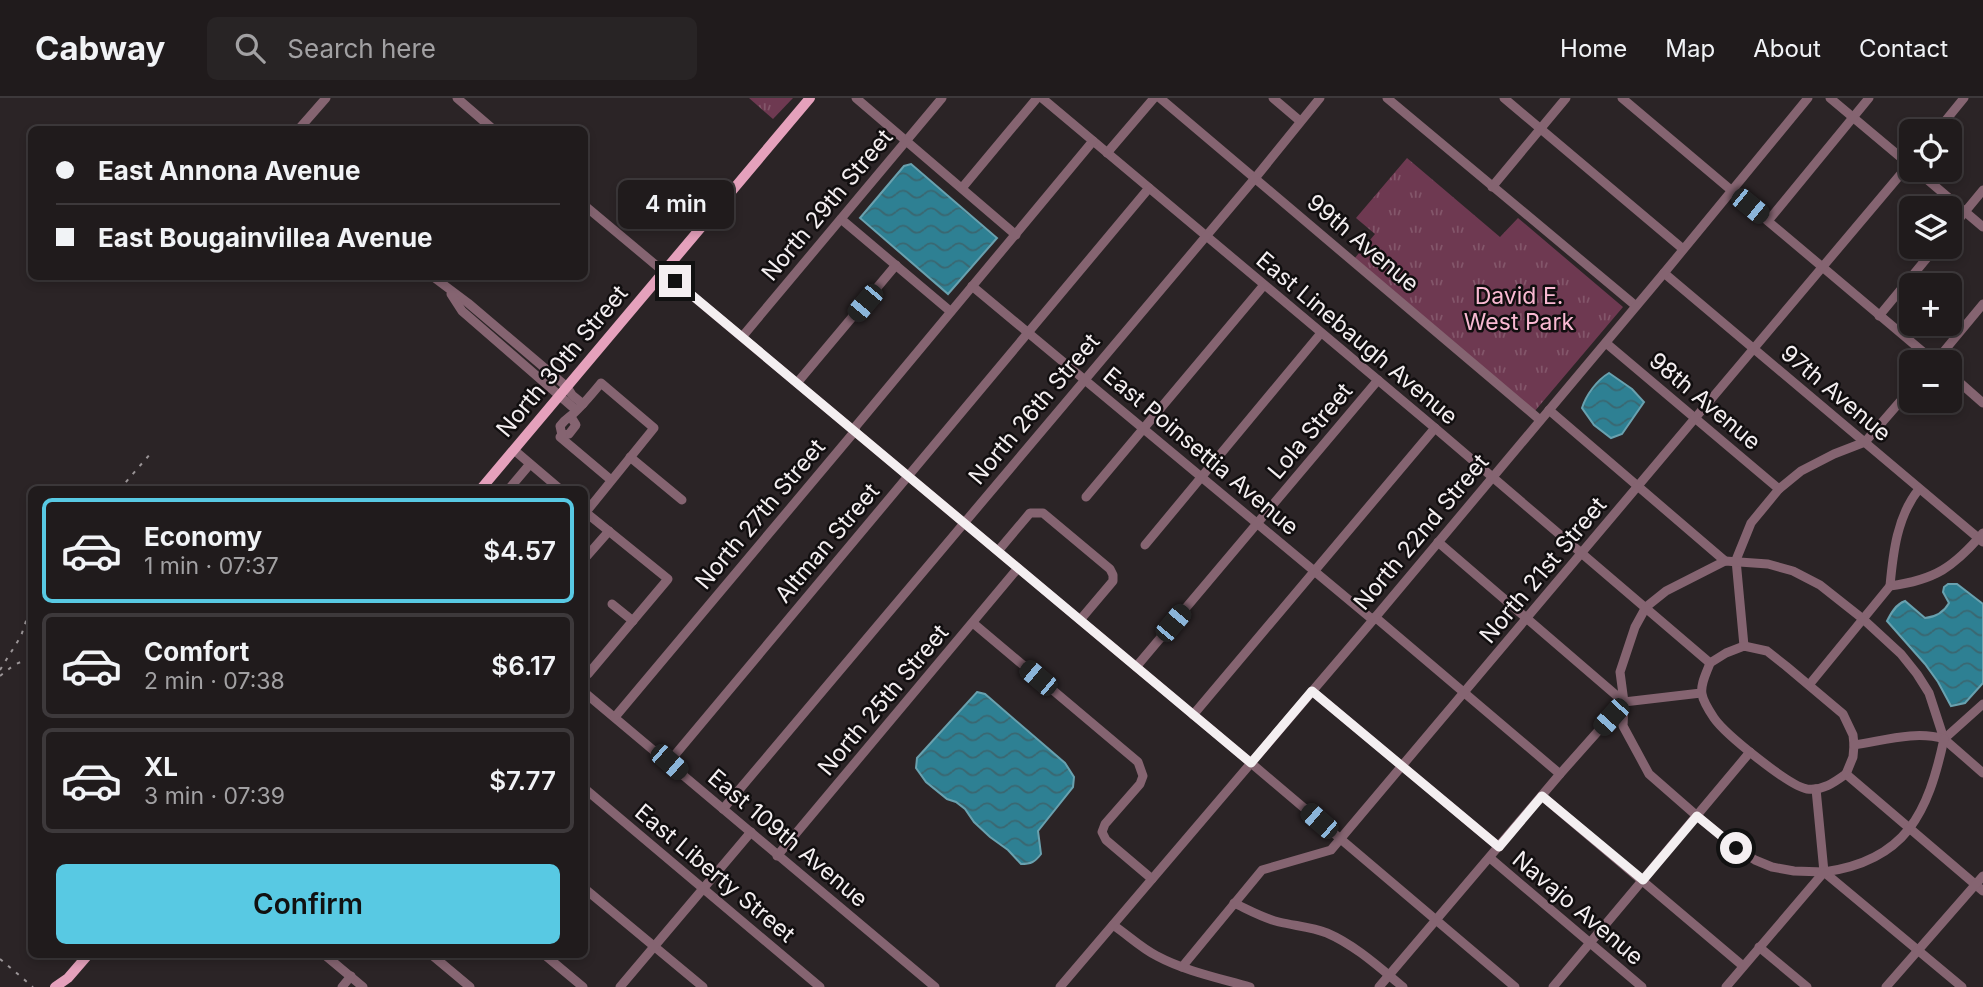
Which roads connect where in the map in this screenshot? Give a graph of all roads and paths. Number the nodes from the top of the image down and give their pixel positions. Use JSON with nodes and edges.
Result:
{"nodes":[{"id":1,"x":326,"y":98,"type":"edge"},
{"id":2,"x":457,"y":98,"type":"edge"},
{"id":3,"x":810,"y":98,"type":"edge"},
{"id":4,"x":856,"y":98,"type":"edge"},
{"id":5,"x":942,"y":98,"type":"edge"},
{"id":6,"x":1040,"y":98,"type":"edge"},
{"id":7,"x":1154,"y":98,"type":"edge"},
{"id":8,"x":1160,"y":98,"type":"edge"},
{"id":9,"x":1273,"y":98,"type":"edge"},
{"id":10,"x":1320,"y":98,"type":"edge"},
{"id":11,"x":1387,"y":98,"type":"edge"},
{"id":12,"x":1504,"y":98,"type":"edge"},
{"id":13,"x":1566,"y":98,"type":"edge"},
{"id":14,"x":1622,"y":98,"type":"edge"},
{"id":15,"x":1808,"y":98,"type":"edge"},
{"id":16,"x":1830,"y":98,"type":"edge"},
{"id":17,"x":1869,"y":98,"type":"edge"},
{"id":18,"x":1964,"y":98,"type":"edge"},
{"id":19,"x":1853,"y":117,"type":"junction"},
{"id":20,"x":1947,"y":119,"type":"edge"},
{"id":21,"x":1300,"y":121,"type":"junction"},
{"id":22,"x":302,"y":126,"type":"edge"},
{"id":23,"x":489,"y":126,"type":"edge"},
{"id":24,"x":1540,"y":128,"type":"junction"},
{"id":25,"x":906,"y":141,"type":"junction"},
{"id":26,"x":1093,"y":141,"type":"junction"},
{"id":27,"x":1107,"y":153,"type":"junction"},
{"id":28,"x":1899,"y":155,"type":"edge"},
{"id":29,"x":1256,"y":177,"type":"junction"},
{"id":30,"x":1899,"y":181,"type":"edge"},
{"id":31,"x":1930,"y":182,"type":"edge"},
{"id":32,"x":1492,"y":187,"type":"junction"},
{"id":33,"x":962,"y":188,"type":"junction"},
{"id":34,"x":1149,"y":188,"type":"junction"},
{"id":35,"x":1983,"y":190,"type":"edge"},
{"id":36,"x":1731,"y":191,"type":"junction"},
{"id":37,"x":588,"y":208,"type":"edge"},
{"id":38,"x":1965,"y":212,"type":"junction"},
{"id":39,"x":1962,"y":216,"type":"edge"},
{"id":40,"x":841,"y":219,"type":"junction"},
{"id":41,"x":1768,"y":221,"type":"junction"},
{"id":42,"x":1983,"y":227,"type":"edge"},
{"id":43,"x":1016,"y":235,"type":"junction"},
{"id":44,"x":1205,"y":236,"type":"junction"},
{"id":45,"x":1684,"y":249,"type":"junction"},
{"id":46,"x":1926,"y":259,"type":"edge"},
{"id":47,"x":896,"y":265,"type":"junction"},
{"id":48,"x":1822,"y":267,"type":"junction"},
{"id":49,"x":663,"y":272,"type":"junction"},
{"id":50,"x":1664,"y":273,"type":"junction"},
{"id":51,"x":437,"y":280,"type":"edge"},
{"id":52,"x":1264,"y":285,"type":"junction"},
{"id":53,"x":972,"y":286,"type":"junction"},
{"id":54,"x":1983,"y":304,"type":"edge"},
{"id":55,"x":1636,"y":306,"type":"junction"},
{"id":56,"x":950,"y":311,"type":"junction"},
{"id":57,"x":1879,"y":316,"type":"junction"},
{"id":58,"x":1028,"y":332,"type":"junction"},
{"id":59,"x":1321,"y":333,"type":"junction"},
{"id":60,"x":742,"y":337,"type":"junction"},
{"id":61,"x":1606,"y":343,"type":"junction"},
{"id":62,"x":1754,"y":348,"type":"junction"},
{"id":63,"x":1920,"y":350,"type":"edge"},
{"id":64,"x":1945,"y":350,"type":"edge"},
{"id":65,"x":1084,"y":379,"type":"junction"},
{"id":66,"x":1378,"y":380,"type":"junction"},
{"id":67,"x":797,"y":383,"type":"junction"},
{"id":68,"x":1962,"y":384,"type":"edge"},
{"id":69,"x":564,"y":391,"type":"junction"},
{"id":70,"x":1983,"y":402,"type":"edge"},
{"id":71,"x":1899,"y":403,"type":"edge"},
{"id":72,"x":577,"y":410,"type":"junction"},
{"id":73,"x":1549,"y":410,"type":"junction"},
{"id":74,"x":1697,"y":419,"type":"junction"},
{"id":75,"x":1540,"y":420,"type":"junction"},
{"id":76,"x":1143,"y":428,"type":"junction"},
{"id":77,"x":1435,"y":428,"type":"junction"},
{"id":78,"x":855,"y":431,"type":"junction"},
{"id":79,"x":1865,"y":442,"type":"junction"},
{"id":80,"x":514,"y":450,"type":"junction"},
{"id":81,"x":630,"y":457,"type":"junction"},
{"id":82,"x":530,"y":464,"type":"junction"},
{"id":83,"x":908,"y":476,"type":"junction"},
{"id":84,"x":1201,"y":476,"type":"junction"},
{"id":85,"x":1492,"y":476,"type":"junction"},
{"id":86,"x":611,"y":480,"type":"junction"},
{"id":87,"x":483,"y":486,"type":"edge"},
{"id":88,"x":511,"y":486,"type":"edge"},
{"id":89,"x":556,"y":486,"type":"edge"},
{"id":90,"x":1638,"y":487,"type":"junction"},
{"id":91,"x":1779,"y":489,"type":"junction"},
{"id":92,"x":1919,"y":489,"type":"junction"},
{"id":93,"x":1086,"y":497,"type":"dead end"},
{"id":94,"x":682,"y":500,"type":"dead end"},
{"id":95,"x":588,"y":507,"type":"edge"},
{"id":96,"x":588,"y":514,"type":"edge"},
{"id":97,"x":964,"y":522,"type":"junction"},
{"id":98,"x":1257,"y":523,"type":"junction"},
{"id":99,"x":608,"y":531,"type":"junction"},
{"id":100,"x":1982,"y":538,"type":"edge"},
{"id":101,"x":1438,"y":542,"type":"junction"},
{"id":102,"x":1145,"y":545,"type":"dead end"},
{"id":103,"x":998,"y":551,"type":"junction"},
{"id":104,"x":1583,"y":554,"type":"junction"},
{"id":105,"x":588,"y":555,"type":"edge"},
{"id":106,"x":1725,"y":561,"type":"junction"},
{"id":107,"x":1737,"y":561,"type":"junction"},
{"id":108,"x":1018,"y":568,"type":"junction"},
{"id":109,"x":1314,"y":571,"type":"junction"},
{"id":110,"x":1891,"y":586,"type":"junction"},
{"id":111,"x":612,"y":604,"type":"dead end"},
{"id":112,"x":1646,"y":607,"type":"junction"},
{"id":113,"x":1527,"y":618,"type":"junction"},
{"id":114,"x":1374,"y":619,"type":"junction"},
{"id":115,"x":1863,"y":619,"type":"junction"},
{"id":116,"x":1080,"y":620,"type":"junction"},
{"id":117,"x":633,"y":621,"type":"junction"},
{"id":118,"x":973,"y":623,"type":"junction"},
{"id":119,"x":1744,"y":646,"type":"junction"},
{"id":120,"x":1710,"y":663,"type":"junction"},
{"id":121,"x":1136,"y":667,"type":"junction"},
{"id":122,"x":588,"y":674,"type":"edge"},
{"id":123,"x":1809,"y":685,"type":"junction"},
{"id":124,"x":1312,"y":691,"type":"junction"},
{"id":125,"x":1464,"y":693,"type":"junction"},
{"id":126,"x":1702,"y":693,"type":"junction"},
{"id":127,"x":588,"y":695,"type":"edge"},
{"id":128,"x":1624,"y":702,"type":"junction"},
{"id":129,"x":1983,"y":704,"type":"edge"},
{"id":130,"x":1193,"y":715,"type":"junction"},
{"id":131,"x":615,"y":717,"type":"junction"},
{"id":132,"x":1944,"y":739,"type":"junction"},
{"id":133,"x":1854,"y":745,"type":"junction"},
{"id":134,"x":1750,"y":752,"type":"junction"},
{"id":135,"x":669,"y":762,"type":"junction"},
{"id":136,"x":1251,"y":763,"type":"junction"},
{"id":137,"x":1402,"y":766,"type":"junction"},
{"id":138,"x":1983,"y":773,"type":"edge"},
{"id":139,"x":1560,"y":774,"type":"junction"},
{"id":140,"x":1846,"y":774,"type":"junction"},
{"id":141,"x":1816,"y":789,"type":"junction"},
{"id":142,"x":588,"y":791,"type":"edge"},
{"id":143,"x":1542,"y":796,"type":"junction"},
{"id":144,"x":723,"y":809,"type":"junction"},
{"id":145,"x":1697,"y":816,"type":"junction"},
{"id":146,"x":1910,"y":829,"type":"junction"},
{"id":147,"x":751,"y":832,"type":"junction"},
{"id":148,"x":1339,"y":839,"type":"junction"},
{"id":149,"x":1499,"y":847,"type":"junction"},
{"id":150,"x":777,"y":856,"type":"junction"},
{"id":151,"x":1490,"y":858,"type":"junction"},
{"id":152,"x":1824,"y":872,"type":"junction"},
{"id":153,"x":1983,"y":876,"type":"edge"},
{"id":154,"x":1152,"y":879,"type":"junction"},
{"id":155,"x":1643,"y":880,"type":"junction"},
{"id":156,"x":704,"y":888,"type":"junction"},
{"id":157,"x":1979,"y":888,"type":"edge"},
{"id":158,"x":588,"y":891,"type":"edge"},
{"id":159,"x":1234,"y":903,"type":"junction"},
{"id":160,"x":1437,"y":921,"type":"junction"},
{"id":161,"x":1112,"y":925,"type":"junction"},
{"id":162,"x":1589,"y":943,"type":"junction"},
{"id":163,"x":655,"y":947,"type":"junction"},
{"id":164,"x":1759,"y":947,"type":"junction"},
{"id":165,"x":1918,"y":950,"type":"junction"},
{"id":166,"x":85,"y":958,"type":"edge"},
{"id":167,"x":328,"y":958,"type":"edge"},
{"id":168,"x":435,"y":958,"type":"edge"},
{"id":169,"x":547,"y":958,"type":"edge"},
{"id":170,"x":1743,"y":966,"type":"junction"},
{"id":171,"x":1182,"y":967,"type":"junction"},
{"id":172,"x":1389,"y":975,"type":"junction"},
{"id":173,"x":351,"y":976,"type":"junction"},
{"id":174,"x":67,"y":982,"type":"edge"},
{"id":175,"x":1062,"y":986,"type":"edge"},
{"id":176,"x":55,"y":987,"type":"edge"},
{"id":177,"x":342,"y":987,"type":"edge"},
{"id":178,"x":363,"y":987,"type":"edge"},
{"id":179,"x":470,"y":987,"type":"edge"},
{"id":180,"x":583,"y":987,"type":"edge"},
{"id":181,"x":620,"y":987,"type":"edge"},
{"id":182,"x":703,"y":987,"type":"edge"},
{"id":183,"x":820,"y":987,"type":"edge"},
{"id":184,"x":935,"y":987,"type":"edge"},
{"id":185,"x":1250,"y":987,"type":"edge"},
{"id":186,"x":1380,"y":987,"type":"edge"},
{"id":187,"x":1403,"y":987,"type":"edge"},
{"id":188,"x":1515,"y":987,"type":"edge"},
{"id":189,"x":1553,"y":987,"type":"edge"},
{"id":190,"x":1642,"y":987,"type":"edge"},
{"id":191,"x":1726,"y":987,"type":"edge"},
{"id":192,"x":1807,"y":987,"type":"edge"},
{"id":193,"x":1886,"y":987,"type":"edge"},
{"id":194,"x":1962,"y":987,"type":"edge"}],
"edges":[{"from":1,"to":22,"type":"street"},
{"from":2,"to":23,"type":"street"},
{"from":3,"to":49,"type":"main road","name":"North 30th Street"},
{"from":4,"to":25,"type":"street"},
{"from":5,"to":25,"type":"street","name":"North 29th Street"},
{"from":6,"to":26,"type":"street","name":"East Linebaugh Avenue"},
{"from":6,"to":33,"type":"street"},
{"from":7,"to":27,"type":"street"},
{"from":8,"to":29,"type":"street","name":"99th Avenue"},
{"from":9,"to":21,"type":"street"},
{"from":10,"to":21,"type":"street","name":"North 26th Street"},
{"from":11,"to":32,"type":"street"},
{"from":12,"to":24,"type":"street"},
{"from":13,"to":24,"type":"street"},
{"from":14,"to":36,"type":"street"},
{"from":15,"to":36,"type":"street","name":"North 22nd Street"},
{"from":16,"to":19,"type":"street"},
{"from":17,"to":19,"type":"street"},
{"from":18,"to":20,"type":"street"},
{"from":19,"to":28,"type":"street"},
{"from":19,"to":41,"type":"street"},
{"from":21,"to":29,"type":"street","name":"North 26th Street"},
{"from":24,"to":32,"type":"street"},
{"from":24,"to":45,"type":"street"},
{"from":25,"to":33,"type":"street"},
{"from":25,"to":40,"type":"street","name":"North 29th Street"},
{"from":26,"to":27,"type":"street","name":"East Linebaugh Avenue"},
{"from":26,"to":43,"type":"street","name":"North 27th Street"},
{"from":27,"to":34,"type":"street","name":"East Linebaugh Avenue"},
{"from":29,"to":44,"type":"street","name":"North 26th Street"},
{"from":29,"to":75,"type":"street","name":"99th Avenue"},
{"from":30,"to":48,"type":"street","name":"North 21st Street"},
{"from":31,"to":38,"type":"street"},
{"from":32,"to":55,"type":"street"},
{"from":33,"to":43,"type":"street"},
{"from":34,"to":44,"type":"street","name":"East Linebaugh Avenue"},
{"from":34,"to":58,"type":"street","name":"Altman Street"},
{"from":35,"to":38,"type":"street"},
{"from":36,"to":41,"type":"street"},
{"from":36,"to":45,"type":"street","name":"North 22nd Street"},
{"from":37,"to":49,"type":"street"},
{"from":38,"to":39,"type":"street"},
{"from":38,"to":42,"type":"street"},
{"from":40,"to":47,"type":"street"},
{"from":40,"to":60,"type":"street","name":"North 29th Street"},
{"from":41,"to":48,"type":"street"},
{"from":43,"to":53,"type":"street","name":"North 27th Street"},
{"from":44,"to":52,"type":"street","name":"East Linebaugh Avenue"},
{"from":44,"to":65,"type":"street","name":"North 26th Street"},
{"from":45,"to":50,"type":"street","name":"North 22nd Street"},
{"from":46,"to":57,"type":"street"},
{"from":47,"to":56,"type":"street"},
{"from":47,"to":67,"type":"street"},
{"from":48,"to":57,"type":"street"},
{"from":48,"to":62,"type":"street","name":"North 21st Street"},
{"from":49,"to":60,"type":"street"},
{"from":49,"to":69,"type":"main road","name":"North 30th Street"},
{"from":50,"to":55,"type":"street","name":"North 22nd Street"},
{"from":50,"to":62,"type":"street","name":"97th Avenue"},
{"from":51,"to":69,"type":"street"},
{"from":52,"to":59,"type":"street","name":"East Linebaugh Avenue"},
{"from":52,"to":76,"type":"street"},
{"from":53,"to":56,"type":"street","name":"North 27th Street"},
{"from":53,"to":58,"type":"street","name":"East Poinsettia Avenue"},
{"from":54,"to":64,"type":"street"},
{"from":55,"to":61,"type":"street","name":"North 22nd Street"},
{"from":56,"to":78,"type":"street","name":"North 27th Street"},
{"from":57,"to":63,"type":"street"},
{"from":58,"to":65,"type":"street","name":"East Poinsettia Avenue"},
{"from":58,"to":83,"type":"street","name":"Altman Street"},
{"from":59,"to":66,"type":"street","name":"East Linebaugh Avenue"},
{"from":59,"to":84,"type":"street"},
{"from":60,"to":67,"type":"street"},
{"from":61,"to":73,"type":"street","name":"North 22nd Street"},
{"from":61,"to":74,"type":"street","name":"98th Avenue"},
{"from":62,"to":74,"type":"street","name":"North 21st Street"},
{"from":62,"to":79,"type":"street","name":"97th Avenue"},
{"from":65,"to":76,"type":"street","name":"East Poinsettia Avenue"},
{"from":65,"to":97,"type":"street","name":"North 26th Street"},
{"from":66,"to":77,"type":"street","name":"East Linebaugh Avenue"},
{"from":66,"to":98,"type":"street","name":"Lola Street"},
{"from":67,"to":78,"type":"street"},
{"from":68,"to":70,"type":"street"},
{"from":69,"to":72,"type":"street"},
{"from":69,"to":80,"type":"main road","name":"North 30th Street"},
{"from":71,"to":79,"type":"street"},
{"from":72,"to":81,"type":"street"},
{"from":72,"to":86,"type":"street"},
{"from":73,"to":75,"type":"street","name":"North 22nd Street"},
{"from":73,"to":90,"type":"street"},
{"from":74,"to":90,"type":"street","name":"North 21st Street"},
{"from":74,"to":91,"type":"street","name":"98th Avenue"},
{"from":75,"to":85,"type":"street","name":"North 22nd Street"},
{"from":76,"to":84,"type":"street","name":"East Poinsettia Avenue"},
{"from":76,"to":93,"type":"street"},
{"from":77,"to":85,"type":"street","name":"East Linebaugh Avenue"},
{"from":77,"to":109,"type":"street"},
{"from":78,"to":83,"type":"street"},
{"from":78,"to":131,"type":"street","name":"North 27th Street"},
{"from":79,"to":91,"type":"street"},
{"from":79,"to":92,"type":"street","name":"97th Avenue"},
{"from":80,"to":82,"type":"street"},
{"from":80,"to":87,"type":"main road","name":"North 30th Street"},
{"from":81,"to":86,"type":"street"},
{"from":81,"to":94,"type":"street"},
{"from":82,"to":88,"type":"street","name":"North 30th Street"},
{"from":82,"to":89,"type":"street"},
{"from":83,"to":97,"type":"street"},
{"from":83,"to":135,"type":"street","name":"Altman Street"},
{"from":84,"to":98,"type":"street","name":"East Poinsettia Avenue"},
{"from":84,"to":102,"type":"street"},
{"from":85,"to":101,"type":"street","name":"North 22nd Street"},
{"from":85,"to":104,"type":"street","name":"East Linebaugh Avenue"},
{"from":86,"to":95,"type":"street"},
{"from":90,"to":104,"type":"street","name":"North 21st Street"},
{"from":90,"to":106,"type":"street"},
{"from":91,"to":107,"type":"street"},
{"from":92,"to":100,"type":"street","name":"97th Avenue"},
{"from":92,"to":110,"type":"street"},
{"from":96,"to":99,"type":"street"},
{"from":97,"to":103,"type":"street"},
{"from":97,"to":144,"type":"street","name":"North 26th Street"},
{"from":98,"to":109,"type":"street","name":"East Poinsettia Avenue"},
{"from":98,"to":121,"type":"street","name":"Lola Street"},
{"from":99,"to":105,"type":"street"},
{"from":99,"to":117,"type":"street"},
{"from":100,"to":110,"type":"street"},
{"from":101,"to":113,"type":"street"},
{"from":101,"to":114,"type":"street","name":"North 22nd Street"},
{"from":103,"to":108,"type":"street"},
{"from":103,"to":116,"type":"street"},
{"from":104,"to":112,"type":"street","name":"East Linebaugh Avenue"},
{"from":104,"to":113,"type":"street","name":"North 21st Street"},
{"from":106,"to":107,"type":"street"},
{"from":106,"to":112,"type":"street"},
{"from":107,"to":115,"type":"street"},
{"from":107,"to":119,"type":"street"},
{"from":108,"to":116,"type":"street"},
{"from":108,"to":118,"type":"street","name":"North 25th Street"},
{"from":109,"to":114,"type":"street","name":"East Poinsettia Avenue"},
{"from":109,"to":130,"type":"street"},
{"from":110,"to":115,"type":"street"},
{"from":111,"to":117,"type":"street"},
{"from":112,"to":120,"type":"street","name":"East Linebaugh Avenue"},
{"from":112,"to":128,"type":"street"},
{"from":113,"to":125,"type":"street","name":"North 21st Street"},
{"from":113,"to":128,"type":"street"},
{"from":114,"to":124,"type":"street","name":"North 22nd Street"},
{"from":114,"to":125,"type":"street","name":"East Poinsettia Avenue"},
{"from":115,"to":123,"type":"street"},
{"from":115,"to":132,"type":"street"},
{"from":116,"to":121,"type":"street"},
{"from":117,"to":122,"type":"street"},
{"from":118,"to":150,"type":"street","name":"North 25th Street"},
{"from":118,"to":154,"type":"street"},
{"from":119,"to":120,"type":"street"},
{"from":119,"to":123,"type":"street"},
{"from":120,"to":126,"type":"street"},
{"from":121,"to":130,"type":"street"},
{"from":123,"to":133,"type":"street"},
{"from":124,"to":136,"type":"street","name":"North 22nd Street"},
{"from":124,"to":137,"type":"street","name":"Navajo Avenue"},
{"from":125,"to":137,"type":"street","name":"North 21st Street"},
{"from":125,"to":139,"type":"street","name":"East Poinsettia Avenue"},
{"from":126,"to":128,"type":"street"},
{"from":126,"to":134,"type":"street"},
{"from":127,"to":131,"type":"street","name":"East 109th Avenue"},
{"from":128,"to":139,"type":"street"},
{"from":128,"to":145,"type":"street"},
{"from":129,"to":132,"type":"street"},
{"from":130,"to":136,"type":"street"},
{"from":131,"to":135,"type":"street","name":"East 109th Avenue"},
{"from":132,"to":133,"type":"street"},
{"from":132,"to":138,"type":"street"},
{"from":132,"to":146,"type":"street"},
{"from":133,"to":140,"type":"street"},
{"from":134,"to":141,"type":"street"},
{"from":134,"to":145,"type":"street"},
{"from":135,"to":144,"type":"street","name":"East 109th Avenue"},
{"from":136,"to":148,"type":"street"},
{"from":136,"to":154,"type":"street","name":"North 22nd Street"},
{"from":137,"to":148,"type":"street","name":"North 21st Street"},
{"from":137,"to":149,"type":"street","name":"Navajo Avenue"},
{"from":139,"to":143,"type":"street"},
{"from":140,"to":141,"type":"street"},
{"from":140,"to":146,"type":"street"},
{"from":141,"to":152,"type":"street"},
{"from":142,"to":156,"type":"street","name":"East Liberty Street"},
{"from":143,"to":149,"type":"street"},
{"from":143,"to":155,"type":"street"},
{"from":144,"to":147,"type":"street","name":"East 109th Avenue"},
{"from":145,"to":152,"type":"street"},
{"from":145,"to":155,"type":"street"},
{"from":146,"to":152,"type":"street"},
{"from":146,"to":157,"type":"street"},
{"from":147,"to":150,"type":"street","name":"East 109th Avenue"},
{"from":147,"to":156,"type":"street"},
{"from":148,"to":159,"type":"street","name":"North 21st Street"},
{"from":148,"to":160,"type":"street"},
{"from":149,"to":151,"type":"street"},
{"from":150,"to":184,"type":"street","name":"East 109th Avenue"},
{"from":151,"to":160,"type":"street"},
{"from":151,"to":162,"type":"street","name":"Navajo Avenue"},
{"from":152,"to":164,"type":"street"},
{"from":152,"to":165,"type":"street"},
{"from":153,"to":157,"type":"street"},
{"from":154,"to":161,"type":"street","name":"North 22nd Street"},
{"from":155,"to":162,"type":"street"},
{"from":155,"to":170,"type":"street"},
{"from":156,"to":163,"type":"street"},
{"from":156,"to":183,"type":"street","name":"East Liberty Street"},
{"from":157,"to":165,"type":"street"},
{"from":158,"to":163,"type":"street"},
{"from":159,"to":171,"type":"street","name":"North 21st Street"},
{"from":159,"to":172,"type":"street"},
{"from":160,"to":172,"type":"street"},
{"from":160,"to":188,"type":"street"},
{"from":161,"to":171,"type":"street"},
{"from":161,"to":175,"type":"street","name":"North 22nd Street"},
{"from":162,"to":189,"type":"street"},
{"from":162,"to":190,"type":"street","name":"Navajo Avenue"},
{"from":163,"to":181,"type":"street"},
{"from":163,"to":182,"type":"street"},
{"from":164,"to":170,"type":"street"},
{"from":164,"to":192,"type":"street"},
{"from":165,"to":193,"type":"street"},
{"from":165,"to":194,"type":"street"},
{"from":166,"to":174,"type":"main road"},
{"from":167,"to":173,"type":"street"},
{"from":168,"to":179,"type":"street"},
{"from":169,"to":180,"type":"street"},
{"from":170,"to":191,"type":"street"},
{"from":171,"to":185,"type":"street"},
{"from":172,"to":186,"type":"street"},
{"from":172,"to":187,"type":"street"},
{"from":173,"to":177,"type":"street"},
{"from":173,"to":178,"type":"street"},
{"from":174,"to":176,"type":"main road"}]}
